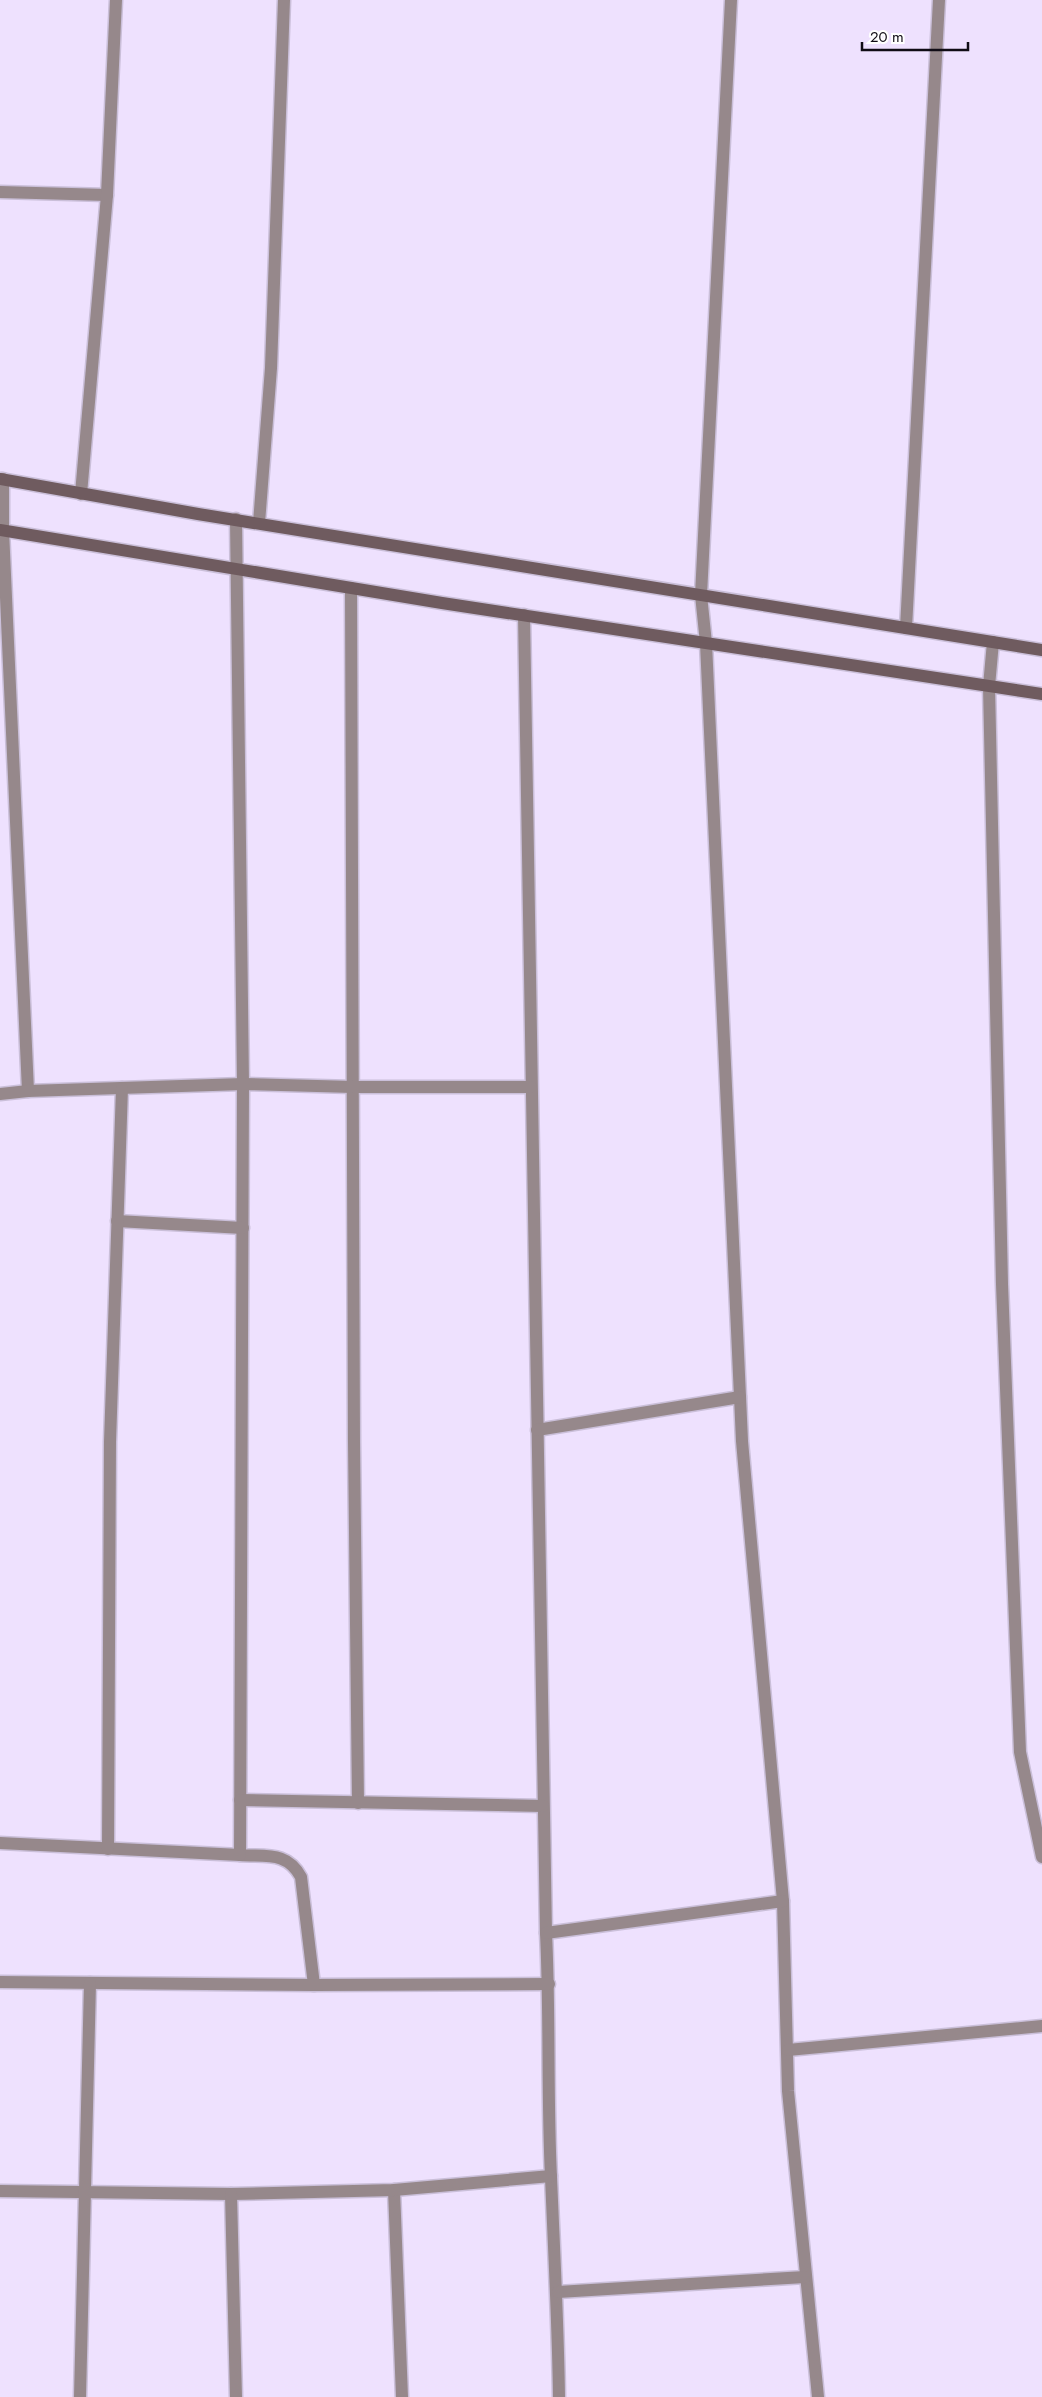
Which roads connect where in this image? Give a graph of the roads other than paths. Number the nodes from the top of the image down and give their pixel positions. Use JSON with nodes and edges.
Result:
{"nodes":[{"id":1,"x":116,"y":0,"type":"edge"},
{"id":2,"x":284,"y":0,"type":"edge"},
{"id":3,"x":731,"y":0,"type":"edge"},
{"id":4,"x":939,"y":0,"type":"edge"},
{"id":5,"x":0,"y":192,"type":"edge"},
{"id":6,"x":107,"y":195,"type":"junction"},
{"id":7,"x":2,"y":479,"type":"edge"},
{"id":8,"x":81,"y":494,"type":"junction"},
{"id":9,"x":236,"y":519,"type":"junction"},
{"id":10,"x":259,"y":523,"type":"junction"},
{"id":11,"x":2,"y":530,"type":"edge"},
{"id":12,"x":236,"y":570,"type":"junction"},
{"id":13,"x":351,"y":588,"type":"junction"},
{"id":14,"x":701,"y":594,"type":"junction"},
{"id":15,"x":524,"y":615,"type":"junction"},
{"id":16,"x":906,"y":628,"type":"junction"},
{"id":17,"x":993,"y":642,"type":"junction"},
{"id":18,"x":706,"y":643,"type":"junction"},
{"id":19,"x":1042,"y":650,"type":"edge"},
{"id":20,"x":989,"y":686,"type":"junction"},
{"id":21,"x":1042,"y":694,"type":"edge"},
{"id":22,"x":243,"y":1084,"type":"junction"},
{"id":23,"x":353,"y":1087,"type":"junction"},
{"id":24,"x":531,"y":1087,"type":"junction"},
{"id":25,"x":122,"y":1088,"type":"junction"},
{"id":26,"x":28,"y":1091,"type":"junction"},
{"id":27,"x":0,"y":1094,"type":"edge"},
{"id":28,"x":117,"y":1221,"type":"junction"},
{"id":29,"x":243,"y":1228,"type":"junction"},
{"id":30,"x":740,"y":1397,"type":"junction"},
{"id":31,"x":537,"y":1430,"type":"junction"},
{"id":32,"x":240,"y":1800,"type":"junction"},
{"id":33,"x":358,"y":1802,"type":"junction"},
{"id":34,"x":543,"y":1806,"type":"junction"},
{"id":35,"x":0,"y":1843,"type":"edge"},
{"id":36,"x":108,"y":1849,"type":"junction"},
{"id":37,"x":240,"y":1855,"type":"junction"},
{"id":38,"x":1042,"y":1857,"type":"edge"},
{"id":39,"x":783,"y":1901,"type":"junction"},
{"id":40,"x":546,"y":1934,"type":"junction"},
{"id":41,"x":0,"y":1982,"type":"edge"},
{"id":42,"x":90,"y":1983,"type":"junction"},
{"id":43,"x":549,"y":1984,"type":"junction"},
{"id":44,"x":314,"y":1985,"type":"junction"},
{"id":45,"x":1042,"y":2026,"type":"edge"},
{"id":46,"x":788,"y":2050,"type":"junction"},
{"id":47,"x":551,"y":2176,"type":"junction"},
{"id":48,"x":394,"y":2190,"type":"junction"},
{"id":49,"x":0,"y":2191,"type":"edge"},
{"id":50,"x":84,"y":2192,"type":"junction"},
{"id":51,"x":231,"y":2194,"type":"junction"},
{"id":52,"x":805,"y":2277,"type":"junction"},
{"id":53,"x":558,"y":2292,"type":"junction"},
{"id":54,"x":80,"y":2397,"type":"edge"},
{"id":55,"x":236,"y":2397,"type":"edge"},
{"id":56,"x":402,"y":2397,"type":"edge"},
{"id":57,"x":559,"y":2397,"type":"edge"},
{"id":58,"x":818,"y":2397,"type":"edge"}],
"edges":[{"from":1,"to":6,"type":"street"},
{"from":2,"to":10,"type":"street"},
{"from":3,"to":14,"type":"street"},
{"from":4,"to":16,"type":"street"},
{"from":5,"to":6,"type":"street"},
{"from":6,"to":8,"type":"street"},
{"from":7,"to":8,"type":"main road"},
{"from":7,"to":11,"type":"street"},
{"from":8,"to":9,"type":"main road"},
{"from":9,"to":10,"type":"main road"},
{"from":9,"to":12,"type":"street"},
{"from":10,"to":14,"type":"main road"},
{"from":11,"to":12,"type":"main road"},
{"from":11,"to":26,"type":"street"},
{"from":12,"to":13,"type":"main road"},
{"from":12,"to":22,"type":"street"},
{"from":13,"to":15,"type":"main road"},
{"from":13,"to":23,"type":"street"},
{"from":14,"to":16,"type":"main road"},
{"from":14,"to":18,"type":"street"},
{"from":15,"to":18,"type":"main road"},
{"from":15,"to":24,"type":"street"},
{"from":16,"to":17,"type":"main road"},
{"from":17,"to":19,"type":"main road"},
{"from":17,"to":20,"type":"street"},
{"from":18,"to":20,"type":"main road"},
{"from":18,"to":30,"type":"street"},
{"from":20,"to":21,"type":"main road"},
{"from":20,"to":38,"type":"street"},
{"from":22,"to":23,"type":"street"},
{"from":22,"to":25,"type":"street"},
{"from":22,"to":29,"type":"street"},
{"from":23,"to":24,"type":"street"},
{"from":23,"to":33,"type":"street"},
{"from":24,"to":31,"type":"street"},
{"from":25,"to":26,"type":"street"},
{"from":25,"to":28,"type":"street"},
{"from":26,"to":27,"type":"street"},
{"from":28,"to":29,"type":"street"},
{"from":28,"to":36,"type":"street"},
{"from":29,"to":32,"type":"street"},
{"from":30,"to":31,"type":"street"},
{"from":30,"to":39,"type":"street"},
{"from":31,"to":34,"type":"street"},
{"from":32,"to":33,"type":"street"},
{"from":32,"to":37,"type":"street"},
{"from":33,"to":34,"type":"street"},
{"from":34,"to":40,"type":"street"},
{"from":35,"to":36,"type":"street"},
{"from":36,"to":37,"type":"street"},
{"from":37,"to":44,"type":"street"},
{"from":39,"to":40,"type":"street"},
{"from":39,"to":46,"type":"street"},
{"from":40,"to":43,"type":"street"},
{"from":41,"to":42,"type":"street"},
{"from":42,"to":44,"type":"street"},
{"from":42,"to":50,"type":"street"},
{"from":43,"to":44,"type":"street"},
{"from":43,"to":47,"type":"street"},
{"from":45,"to":46,"type":"street"},
{"from":46,"to":52,"type":"street"},
{"from":47,"to":48,"type":"street"},
{"from":47,"to":53,"type":"street"},
{"from":48,"to":51,"type":"street"},
{"from":48,"to":56,"type":"street"},
{"from":49,"to":50,"type":"street"},
{"from":50,"to":51,"type":"street"},
{"from":50,"to":54,"type":"street"},
{"from":51,"to":55,"type":"street"},
{"from":52,"to":53,"type":"street"},
{"from":52,"to":58,"type":"street"},
{"from":53,"to":57,"type":"street"}]}
